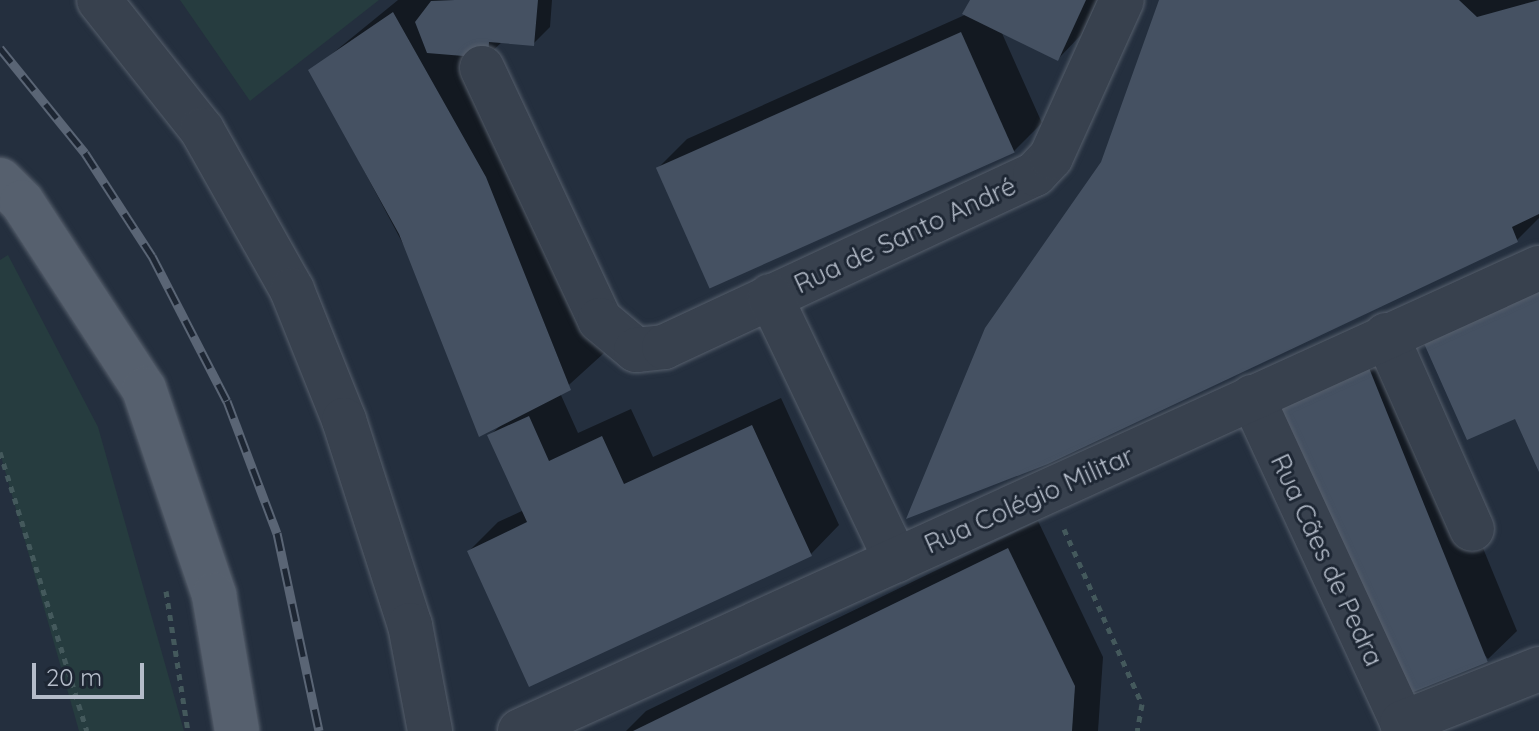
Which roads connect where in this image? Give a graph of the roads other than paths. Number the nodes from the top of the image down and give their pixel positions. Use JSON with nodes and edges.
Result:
{"nodes":[{"id":1,"x":99,"y":0,"type":"edge"},
{"id":2,"x":1122,"y":0,"type":"edge"},
{"id":3,"x":482,"y":68,"type":"dead end"},
{"id":4,"x":0,"y":180,"type":"edge"},
{"id":5,"x":1539,"y":268,"type":"edge"},
{"id":6,"x":770,"y":296,"type":"junction"},
{"id":7,"x":1386,"y":335,"type":"junction"},
{"id":8,"x":1252,"y":397,"type":"junction"},
{"id":9,"x":1472,"y":529,"type":"dead end"},
{"id":10,"x":896,"y":560,"type":"junction"},
{"id":11,"x":1539,"y":669,"type":"edge"},
{"id":12,"x":1404,"y":727,"type":"edge"},
{"id":13,"x":237,"y":731,"type":"edge"},
{"id":14,"x":430,"y":731,"type":"edge"},
{"id":15,"x":520,"y":731,"type":"edge"}],
"edges":[{"from":1,"to":14,"type":"street"},
{"from":2,"to":6,"type":"street","name":"Rua de Santo André"},
{"from":3,"to":6,"type":"street","name":"Rua de Santo André"},
{"from":4,"to":13,"type":"main road"},
{"from":5,"to":7,"type":"street","name":"Rua Colégio Militar"},
{"from":6,"to":10,"type":"street","name":"Rua de Santo André"},
{"from":7,"to":8,"type":"street","name":"Rua Colégio Militar"},
{"from":7,"to":9,"type":"street"},
{"from":8,"to":10,"type":"street","name":"Rua Colégio Militar"},
{"from":8,"to":12,"type":"street","name":"Rua Cães de Pedra"},
{"from":10,"to":15,"type":"street","name":"Rua Colégio Militar"},
{"from":11,"to":12,"type":"street","name":"Rua Cães de Pedra"}]}
